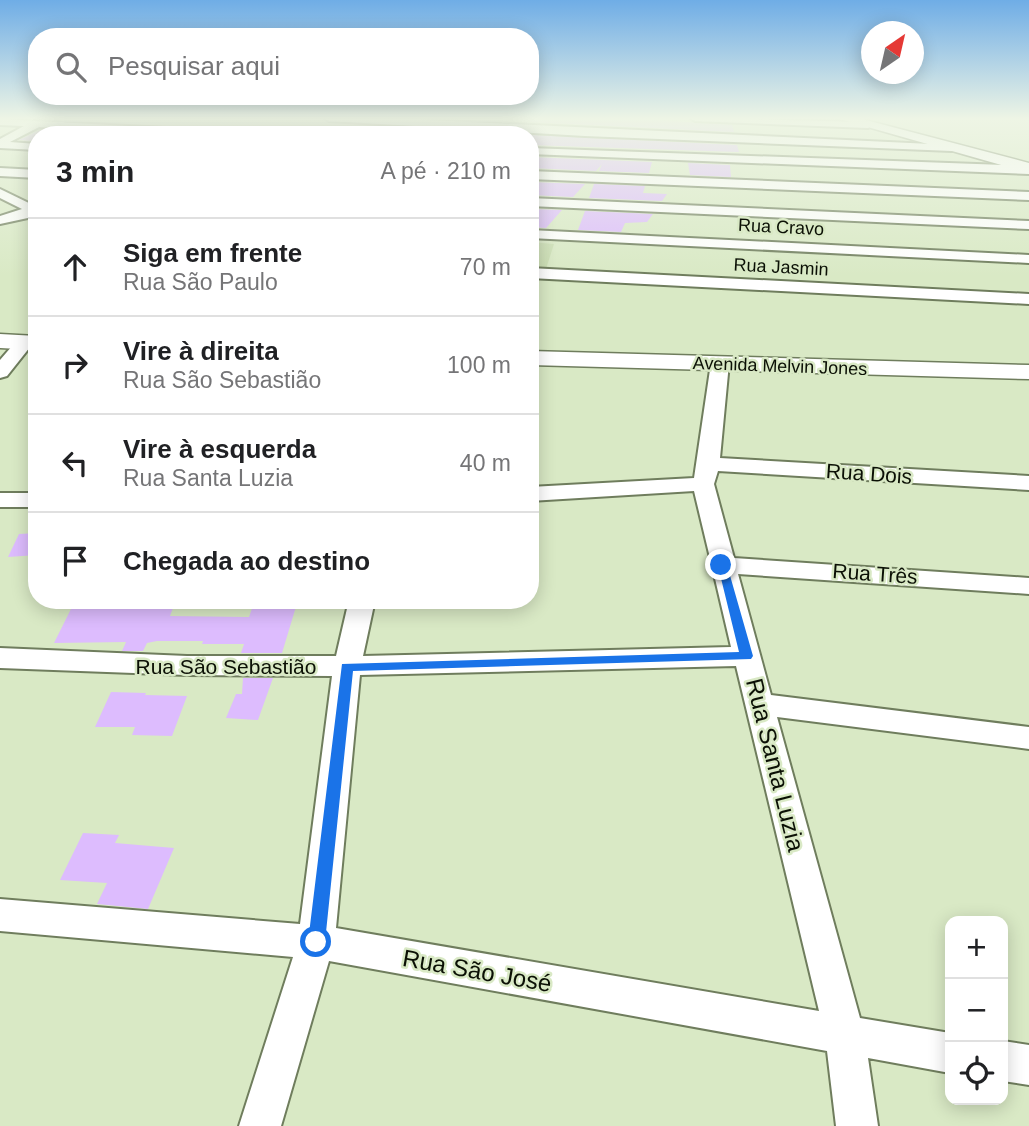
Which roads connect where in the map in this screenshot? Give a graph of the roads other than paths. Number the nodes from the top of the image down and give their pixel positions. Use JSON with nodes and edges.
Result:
{"nodes":[{"id":1,"x":0,"y":172,"type":"edge"},
{"id":2,"x":28,"y":174,"type":"edge"},
{"id":3,"x":539,"y":175,"type":"edge"},
{"id":4,"x":0,"y":194,"type":"edge"},
{"id":5,"x":1029,"y":196,"type":"edge"},
{"id":6,"x":539,"y":202,"type":"edge"},
{"id":7,"x":28,"y":206,"type":"edge"},
{"id":8,"x":28,"y":209,"type":"edge"},
{"id":9,"x":2,"y":218,"type":"edge"},
{"id":10,"x":1029,"y":225,"type":"edge"},
{"id":11,"x":539,"y":234,"type":"edge"},
{"id":12,"x":1029,"y":259,"type":"edge"},
{"id":13,"x":539,"y":273,"type":"edge"},
{"id":14,"x":1029,"y":299,"type":"edge"},
{"id":15,"x":0,"y":341,"type":"edge"},
{"id":16,"x":28,"y":342,"type":"edge"},
{"id":17,"x":28,"y":345,"type":"edge"},
{"id":18,"x":539,"y":358,"type":"edge"},
{"id":19,"x":720,"y":363,"type":"junction"},
{"id":20,"x":0,"y":372,"type":"edge"},
{"id":21,"x":1029,"y":372,"type":"edge"},
{"id":22,"x":706,"y":474,"type":"junction"},
{"id":23,"x":1029,"y":483,"type":"edge"},
{"id":24,"x":539,"y":493,"type":"edge"},
{"id":25,"x":0,"y":500,"type":"edge"},
{"id":26,"x":28,"y":500,"type":"edge"},
{"id":27,"x":721,"y":565,"type":"junction"},
{"id":28,"x":1029,"y":586,"type":"edge"},
{"id":29,"x":360,"y":609,"type":"edge"},
{"id":30,"x":747,"y":656,"type":"junction"},
{"id":31,"x":0,"y":659,"type":"edge"},
{"id":32,"x":347,"y":667,"type":"junction"},
{"id":33,"x":760,"y":704,"type":"junction"},
{"id":34,"x":1029,"y":738,"type":"edge"},
{"id":35,"x":0,"y":915,"type":"edge"},
{"id":36,"x":316,"y":942,"type":"junction"},
{"id":37,"x":845,"y":1037,"type":"junction"},
{"id":38,"x":945,"y":1052,"type":"edge"},
{"id":39,"x":1008,"y":1062,"type":"edge"},
{"id":40,"x":1029,"y":1065,"type":"edge"},
{"id":41,"x":260,"y":1126,"type":"edge"},
{"id":42,"x":858,"y":1126,"type":"edge"}],
"edges":[{"from":1,"to":2,"type":"street"},
{"from":3,"to":5,"type":"street"},
{"from":4,"to":7,"type":"street"},
{"from":6,"to":10,"type":"street"},
{"from":8,"to":9,"type":"street"},
{"from":11,"to":12,"type":"street","name":"Rua Cravo"},
{"from":13,"to":14,"type":"street","name":"Rua Jasmin"},
{"from":15,"to":16,"type":"main road"},
{"from":17,"to":20,"type":"street"},
{"from":18,"to":19,"type":"main road","name":"Avenida Melvin Jones"},
{"from":19,"to":21,"type":"main road","name":"Avenida Melvin Jones"},
{"from":19,"to":22,"type":"street","name":"Rua Santa Luzia"},
{"from":22,"to":23,"type":"street","name":"Rua Dois"},
{"from":22,"to":24,"type":"street","name":"Rua Dois"},
{"from":22,"to":27,"type":"street","name":"Rua Santa Luzia"},
{"from":25,"to":26,"type":"street"},
{"from":27,"to":28,"type":"street","name":"Rua Três"},
{"from":27,"to":30,"type":"street","name":"Rua Santa Luzia"},
{"from":29,"to":32,"type":"street"},
{"from":30,"to":32,"type":"street","name":"Rua São Sebastião"},
{"from":30,"to":33,"type":"street","name":"Rua Santa Luzia"},
{"from":31,"to":32,"type":"street","name":"Rua São Sebastião"},
{"from":32,"to":36,"type":"street"},
{"from":33,"to":34,"type":"street"},
{"from":33,"to":37,"type":"street","name":"Rua Santa Luzia"},
{"from":35,"to":36,"type":"street","name":"Rua São José"},
{"from":36,"to":37,"type":"street","name":"Rua São José"},
{"from":36,"to":41,"type":"street"},
{"from":37,"to":38,"type":"street","name":"Rua São José"},
{"from":37,"to":42,"type":"street","name":"Rua Santa Luzia"},
{"from":39,"to":40,"type":"street"}]}
